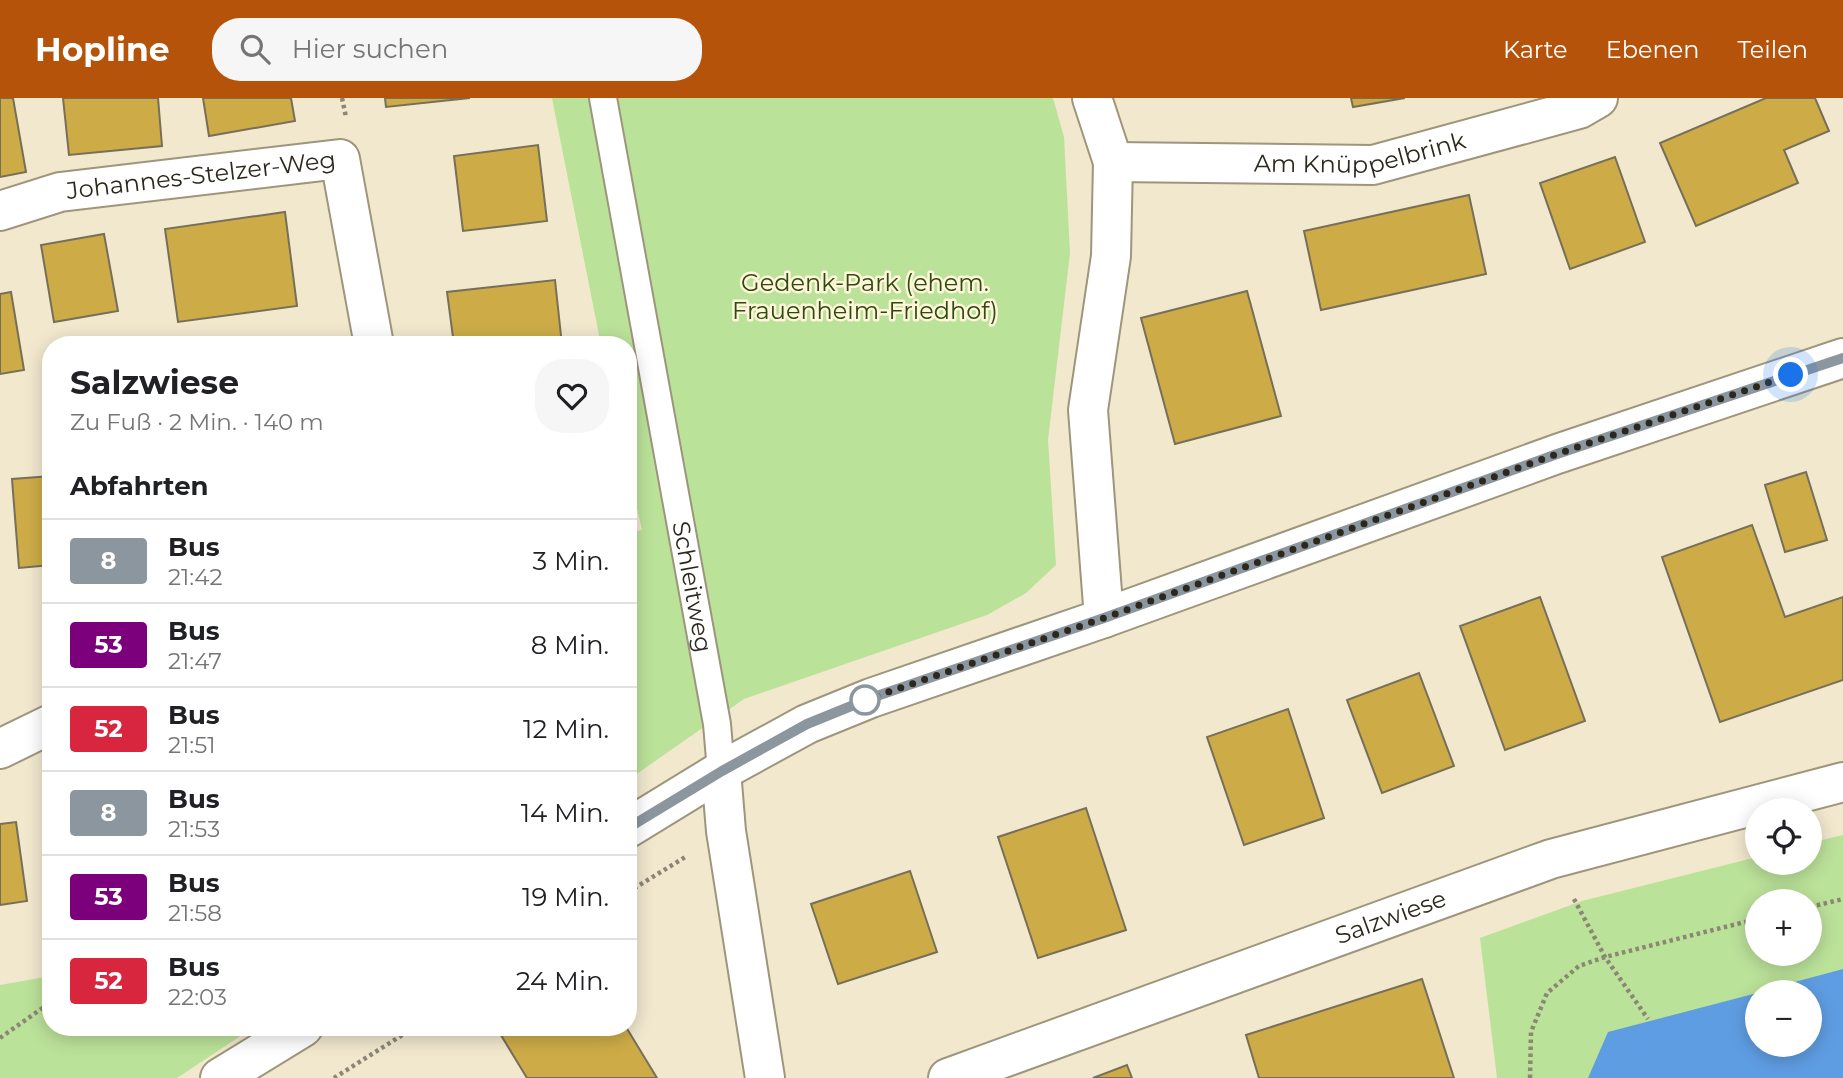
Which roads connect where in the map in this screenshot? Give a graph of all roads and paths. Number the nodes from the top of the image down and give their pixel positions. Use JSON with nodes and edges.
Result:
{"nodes":[{"id":1,"x":603,"y":98,"type":"edge"},
{"id":2,"x":1092,"y":98,"type":"edge"},
{"id":3,"x":1598,"y":98,"type":"edge"},
{"id":4,"x":1113,"y":162,"type":"junction"},
{"id":5,"x":0,"y":211,"type":"edge"},
{"id":6,"x":372,"y":336,"type":"edge"},
{"id":7,"x":1843,"y":358,"type":"edge"},
{"id":8,"x":1104,"y":618,"type":"junction"},
{"id":9,"x":42,"y":728,"type":"edge"},
{"id":10,"x":0,"y":749,"type":"edge"},
{"id":11,"x":722,"y":771,"type":"junction"},
{"id":12,"x":1843,"y":782,"type":"edge"},
{"id":13,"x":637,"y":823,"type":"edge"},
{"id":14,"x":726,"y":831,"type":"junction"},
{"id":15,"x":1551,"y":859,"type":"junction"},
{"id":16,"x":637,"y":886,"type":"edge"},
{"id":17,"x":1843,"y":900,"type":"edge"},
{"id":18,"x":1822,"y":904,"type":"edge"},
{"id":19,"x":1745,"y":922,"type":"edge"},
{"id":20,"x":1605,"y":957,"type":"junction"},
{"id":21,"x":42,"y":1008,"type":"edge"},
{"id":22,"x":1647,"y":1019,"type":"dead end"},
{"id":23,"x":288,"y":1036,"type":"edge"},
{"id":24,"x":401,"y":1036,"type":"edge"},
{"id":25,"x":0,"y":1038,"type":"edge"},
{"id":26,"x":220,"y":1078,"type":"edge"},
{"id":27,"x":334,"y":1078,"type":"edge"},
{"id":28,"x":765,"y":1078,"type":"edge"},
{"id":29,"x":948,"y":1078,"type":"edge"},
{"id":30,"x":1530,"y":1078,"type":"edge"}],
"edges":[{"from":1,"to":11,"type":"lane","name":"Schleitweg"},
{"from":2,"to":4,"type":"street"},
{"from":3,"to":4,"type":"street","name":"Am Knüppelbrink"},
{"from":4,"to":8,"type":"street"},
{"from":5,"to":6,"type":"street","name":"Johannes-Stelzer-Weg"},
{"from":7,"to":8,"type":"street"},
{"from":8,"to":11,"type":"street"},
{"from":9,"to":10,"type":"street"},
{"from":11,"to":13,"type":"street"},
{"from":11,"to":14,"type":"street","name":"Schleitweg"},
{"from":12,"to":15,"type":"street","name":"Salzwiese"},
{"from":14,"to":16,"type":"path"},
{"from":14,"to":28,"type":"street","name":"Schleitweg"},
{"from":15,"to":20,"type":"path"},
{"from":15,"to":29,"type":"street","name":"Salzwiese"},
{"from":17,"to":18,"type":"path"},
{"from":19,"to":20,"type":"path"},
{"from":20,"to":22,"type":"path"},
{"from":20,"to":30,"type":"path"},
{"from":21,"to":25,"type":"path"},
{"from":23,"to":26,"type":"street"},
{"from":24,"to":27,"type":"path"}]}
